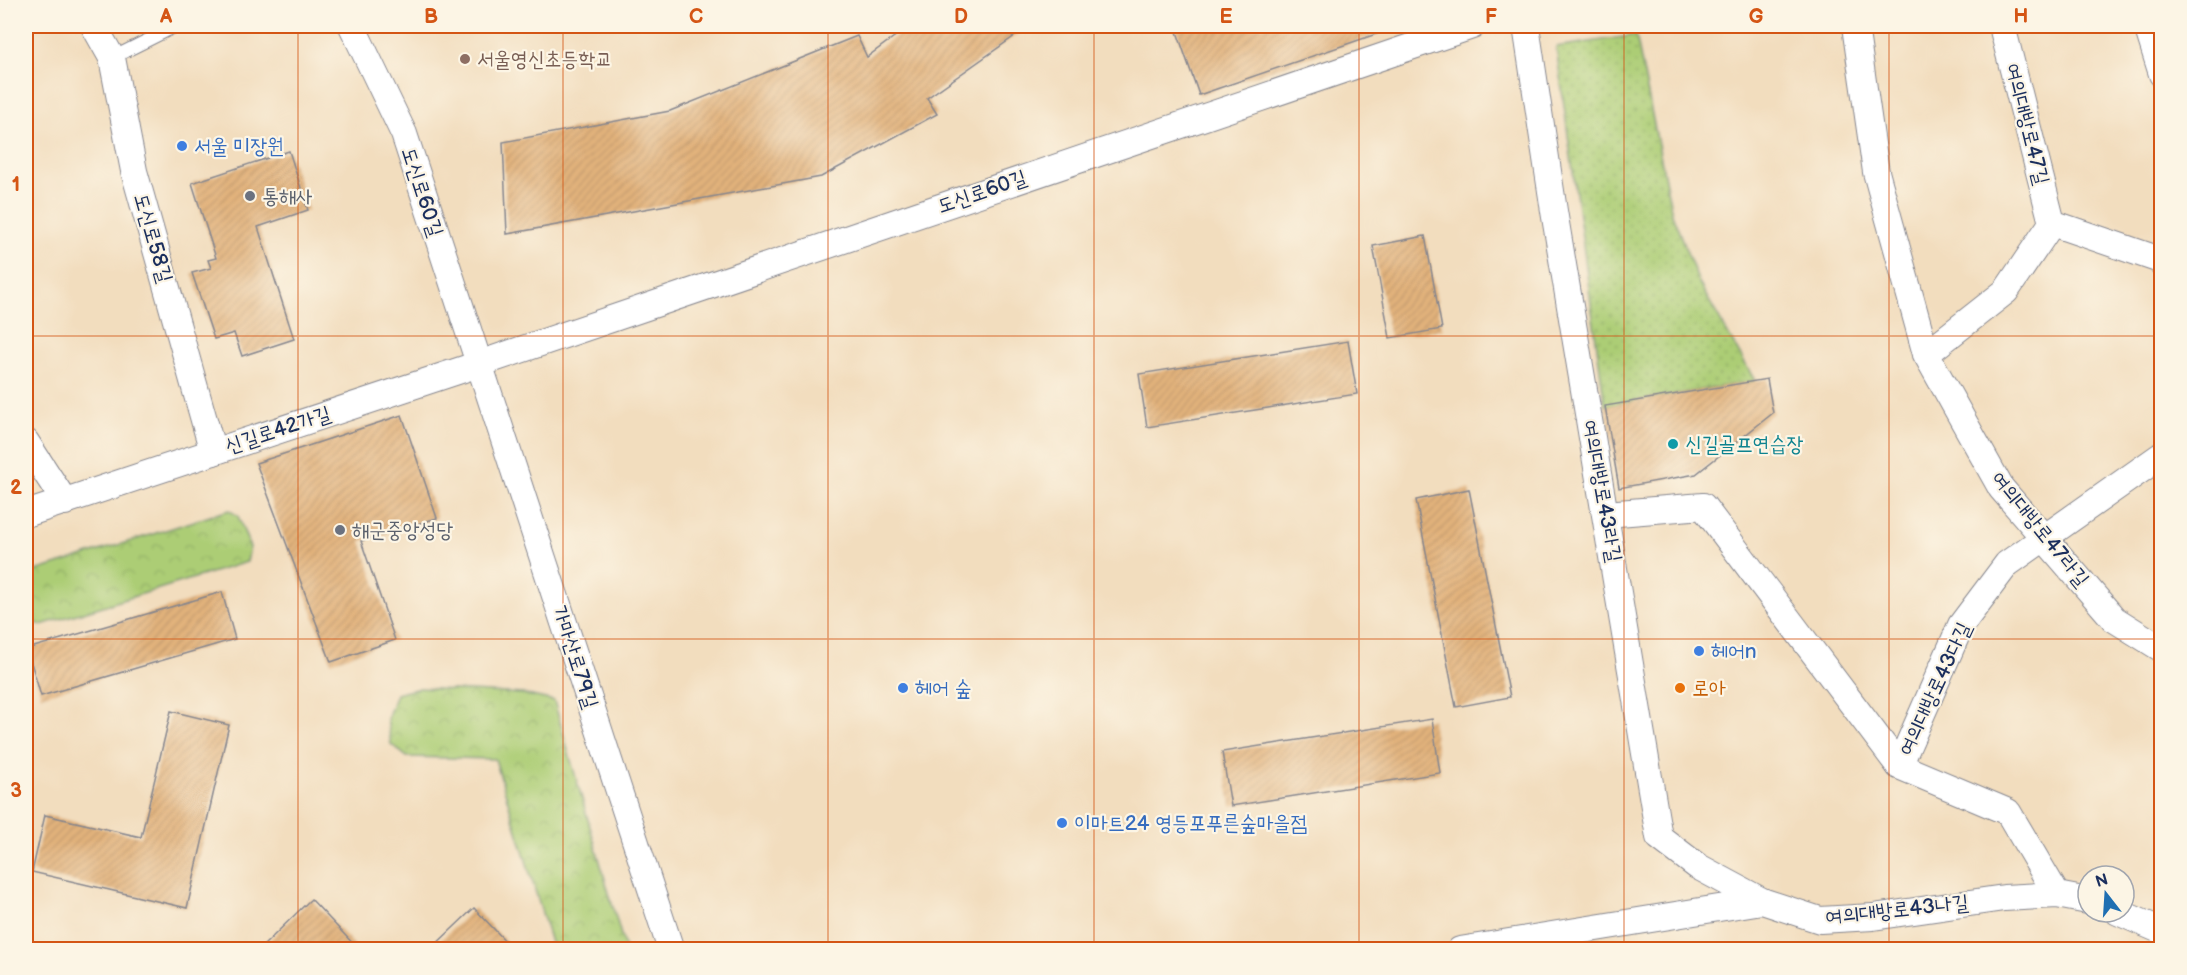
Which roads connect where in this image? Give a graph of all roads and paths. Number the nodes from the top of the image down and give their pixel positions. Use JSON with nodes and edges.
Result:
{"nodes":[{"id":1,"x":94,"y":26,"type":"edge"},
{"id":2,"x":176,"y":26,"type":"edge"},
{"id":3,"x":352,"y":26,"type":"edge"},
{"id":4,"x":1472,"y":26,"type":"edge"},
{"id":5,"x":1526,"y":26,"type":"edge"},
{"id":6,"x":1855,"y":26,"type":"edge"},
{"id":7,"x":2002,"y":26,"type":"edge"},
{"id":8,"x":2147,"y":26,"type":"edge"},
{"id":9,"x":112,"y":58,"type":"junction"},
{"id":10,"x":2162,"y":74,"type":"edge"},
{"id":11,"x":2052,"y":223,"type":"junction"},
{"id":12,"x":2162,"y":263,"type":"edge"},
{"id":13,"x":1926,"y":354,"type":"junction"},
{"id":14,"x":485,"y":362,"type":"junction"},
{"id":15,"x":26,"y":442,"type":"edge"},
{"id":16,"x":213,"y":452,"type":"junction"},
{"id":17,"x":2162,"y":455,"type":"edge"},
{"id":18,"x":65,"y":502,"type":"junction"},
{"id":19,"x":26,"y":514,"type":"edge"},
{"id":20,"x":1606,"y":514,"type":"junction"},
{"id":21,"x":2044,"y":538,"type":"junction"},
{"id":22,"x":2162,"y":649,"type":"edge"},
{"id":23,"x":1899,"y":766,"type":"junction"},
{"id":24,"x":2057,"y":895,"type":"junction"},
{"id":25,"x":2076,"y":899,"type":"edge"},
{"id":26,"x":1762,"y":901,"type":"junction"},
{"id":27,"x":2136,"y":920,"type":"edge"},
{"id":28,"x":2162,"y":931,"type":"edge"},
{"id":29,"x":671,"y":950,"type":"edge"},
{"id":30,"x":1460,"y":950,"type":"edge"}],
"edges":[{"from":1,"to":9,"type":"street","name":"도신로58길"},
{"from":2,"to":9,"type":"lane"},
{"from":3,"to":14,"type":"street","name":"도신로60길"},
{"from":4,"to":14,"type":"street","name":"도신로60길"},
{"from":5,"to":20,"type":"street","name":"여의대방로43라길"},
{"from":6,"to":13,"type":"street","name":"여의대방로47라길"},
{"from":7,"to":11,"type":"street","name":"여의대방로47길"},
{"from":8,"to":10,"type":"street"},
{"from":9,"to":16,"type":"street","name":"도신로58길"},
{"from":11,"to":12,"type":"street"},
{"from":11,"to":13,"type":"street"},
{"from":13,"to":21,"type":"street","name":"여의대방로47라길"},
{"from":14,"to":16,"type":"street","name":"신길로42가길"},
{"from":14,"to":29,"type":"street","name":"가마산로79길"},
{"from":15,"to":18,"type":"street"},
{"from":16,"to":18,"type":"street","name":"신길로42가길"},
{"from":17,"to":21,"type":"street","name":"여의대방로43다길"},
{"from":18,"to":19,"type":"street","name":"신길로42가길"},
{"from":20,"to":23,"type":"street"},
{"from":20,"to":26,"type":"street","name":"여의대방로43라길"},
{"from":21,"to":22,"type":"street","name":"여의대방로47라길"},
{"from":21,"to":23,"type":"street","name":"여의대방로43다길"},
{"from":23,"to":24,"type":"street","name":"여의대방로43다길"},
{"from":24,"to":25,"type":"street","name":"여의대방로43나길"},
{"from":24,"to":26,"type":"street","name":"여의대방로43나길"},
{"from":26,"to":30,"type":"street","name":"여의대방로43나길"},
{"from":27,"to":28,"type":"street"}]}
